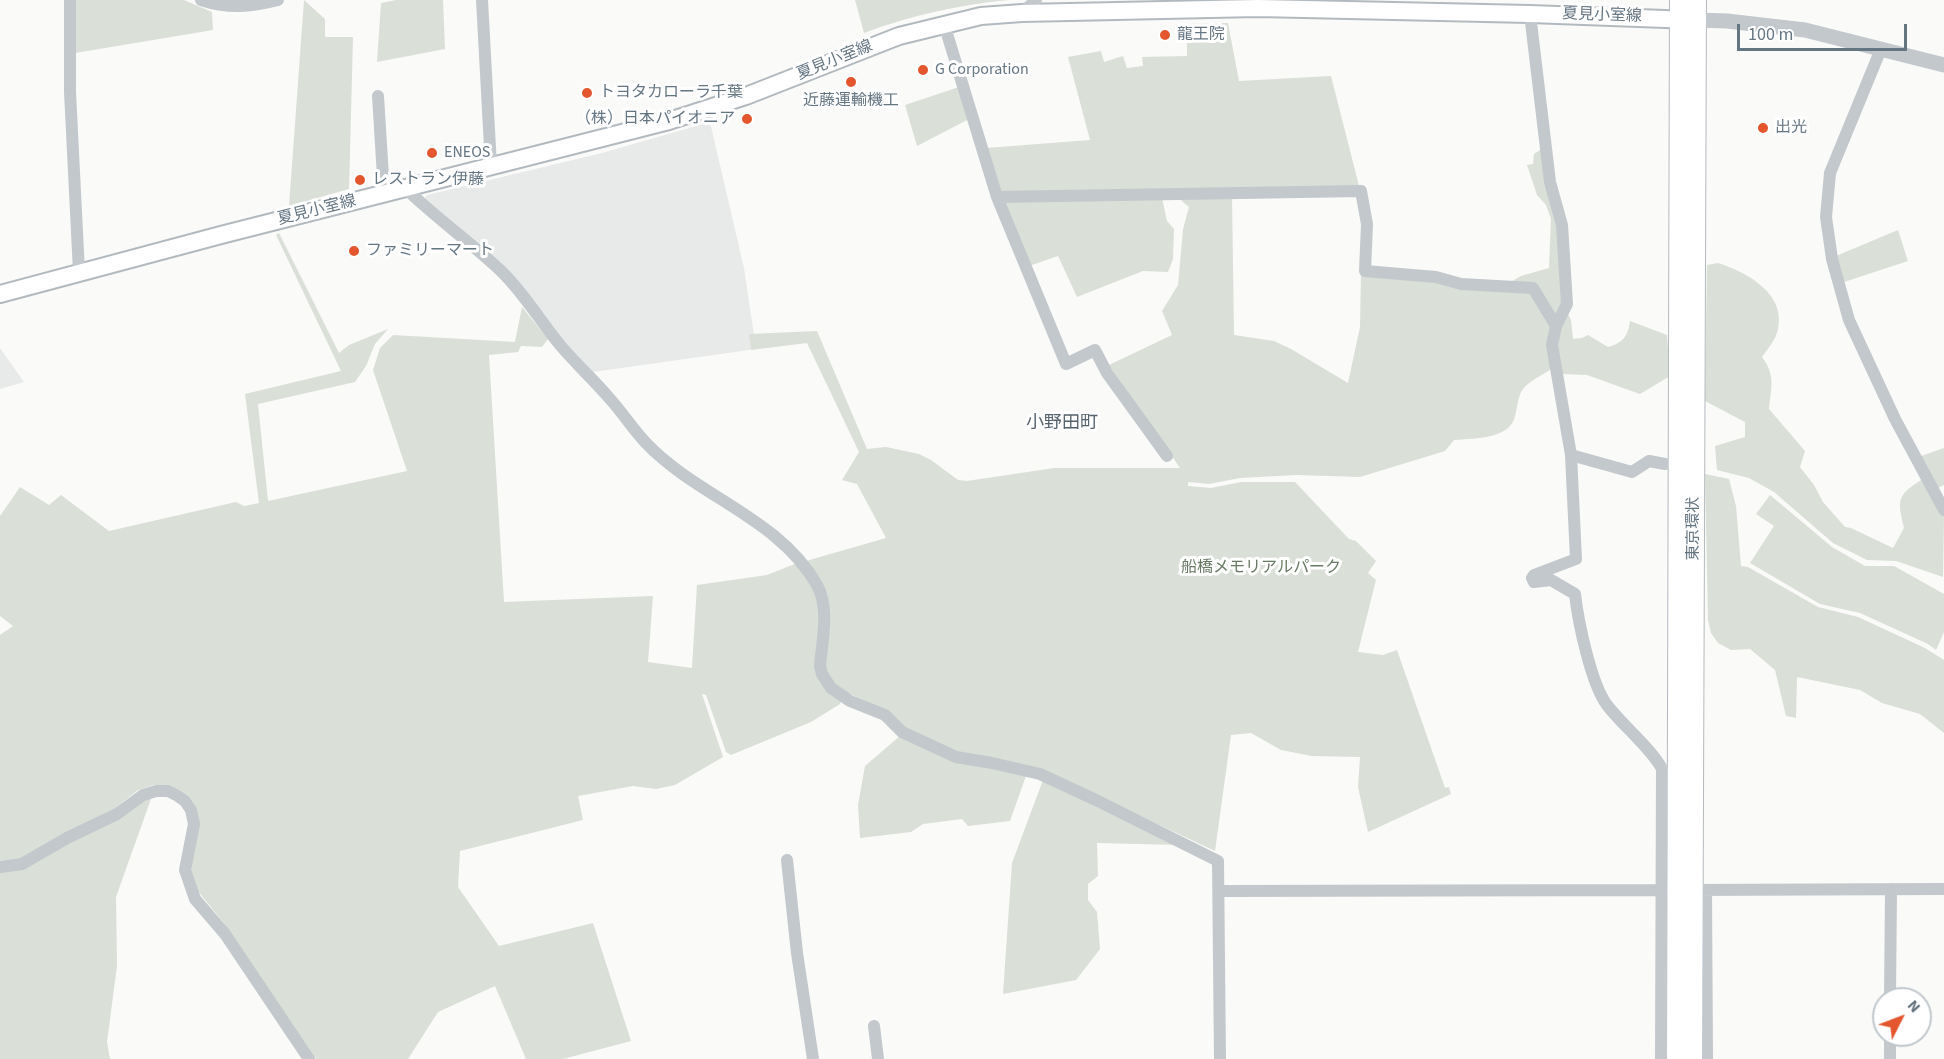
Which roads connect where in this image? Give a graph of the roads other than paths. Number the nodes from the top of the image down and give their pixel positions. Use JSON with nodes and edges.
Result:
{"nodes":[{"id":1,"x":70,"y":0,"type":"edge"},
{"id":2,"x":201,"y":0,"type":"edge"},
{"id":3,"x":278,"y":0,"type":"edge"},
{"id":4,"x":482,"y":0,"type":"edge"},
{"id":5,"x":1036,"y":0,"type":"edge"},
{"id":6,"x":1696,"y":0,"type":"edge"},
{"id":7,"x":1022,"y":13,"type":"junction"},
{"id":8,"x":1685,"y":13,"type":"edge"},
{"id":9,"x":1530,"y":14,"type":"junction"},
{"id":10,"x":944,"y":24,"type":"junction"},
{"id":11,"x":1881,"y":49,"type":"junction"},
{"id":12,"x":1944,"y":65,"type":"edge"},
{"id":13,"x":378,"y":96,"type":"dead end"},
{"id":14,"x":491,"y":166,"type":"junction"},
{"id":15,"x":405,"y":188,"type":"junction"},
{"id":16,"x":384,"y":194,"type":"junction"},
{"id":17,"x":997,"y":197,"type":"junction"},
{"id":18,"x":79,"y":272,"type":"junction"},
{"id":19,"x":0,"y":294,"type":"edge"},
{"id":20,"x":1556,"y":326,"type":"junction"},
{"id":21,"x":1571,"y":455,"type":"junction"},
{"id":22,"x":1167,"y":456,"type":"dead end"},
{"id":23,"x":1665,"y":464,"type":"dead end"},
{"id":24,"x":1944,"y":510,"type":"edge"},
{"id":25,"x":787,"y":860,"type":"dead end"},
{"id":26,"x":0,"y":867,"type":"edge"},
{"id":27,"x":1891,"y":889,"type":"junction"},
{"id":28,"x":1684,"y":890,"type":"junction"},
{"id":29,"x":1944,"y":890,"type":"edge"},
{"id":30,"x":1219,"y":891,"type":"junction"},
{"id":31,"x":1890,"y":987,"type":"edge"},
{"id":32,"x":874,"y":1026,"type":"dead end"},
{"id":33,"x":309,"y":1059,"type":"edge"},
{"id":34,"x":813,"y":1059,"type":"edge"},
{"id":35,"x":878,"y":1059,"type":"edge"},
{"id":36,"x":1220,"y":1059,"type":"edge"},
{"id":37,"x":1661,"y":1059,"type":"edge"},
{"id":38,"x":1677,"y":1059,"type":"edge"},
{"id":39,"x":1692,"y":1059,"type":"edge"},
{"id":40,"x":1707,"y":1059,"type":"edge"}],
"edges":[{"from":1,"to":18,"type":"street"},
{"from":2,"to":3,"type":"street"},
{"from":4,"to":14,"type":"street"},
{"from":5,"to":7,"type":"street"},
{"from":6,"to":8,"type":"highway","name":"東京環状"},
{"from":7,"to":9,"type":"main road","name":"夏見小室線"},
{"from":7,"to":10,"type":"main road","name":"夏見小室線"},
{"from":8,"to":9,"type":"main road","name":"夏見小室線"},
{"from":8,"to":11,"type":"street"},
{"from":8,"to":28,"type":"highway","name":"東京環状"},
{"from":9,"to":20,"type":"street"},
{"from":10,"to":14,"type":"main road","name":"夏見小室線"},
{"from":10,"to":17,"type":"street"},
{"from":11,"to":12,"type":"street"},
{"from":11,"to":24,"type":"street"},
{"from":13,"to":16,"type":"street"},
{"from":14,"to":15,"type":"main road","name":"夏見小室線"},
{"from":15,"to":16,"type":"main road","name":"夏見小室線"},
{"from":15,"to":30,"type":"street"},
{"from":16,"to":18,"type":"main road","name":"夏見小室線"},
{"from":17,"to":20,"type":"street"},
{"from":17,"to":22,"type":"street"},
{"from":18,"to":19,"type":"main road","name":"夏見小室線"},
{"from":20,"to":21,"type":"street"},
{"from":21,"to":23,"type":"street"},
{"from":21,"to":28,"type":"street"},
{"from":25,"to":34,"type":"street"},
{"from":26,"to":33,"type":"street"},
{"from":27,"to":28,"type":"street"},
{"from":27,"to":29,"type":"street"},
{"from":27,"to":31,"type":"street"},
{"from":28,"to":30,"type":"street"},
{"from":28,"to":37,"type":"street"},
{"from":28,"to":38,"type":"highway","name":"東京環状"},
{"from":28,"to":39,"type":"highway","name":"東京環状"},
{"from":28,"to":40,"type":"street"},
{"from":30,"to":36,"type":"street"},
{"from":32,"to":35,"type":"street"}]}
